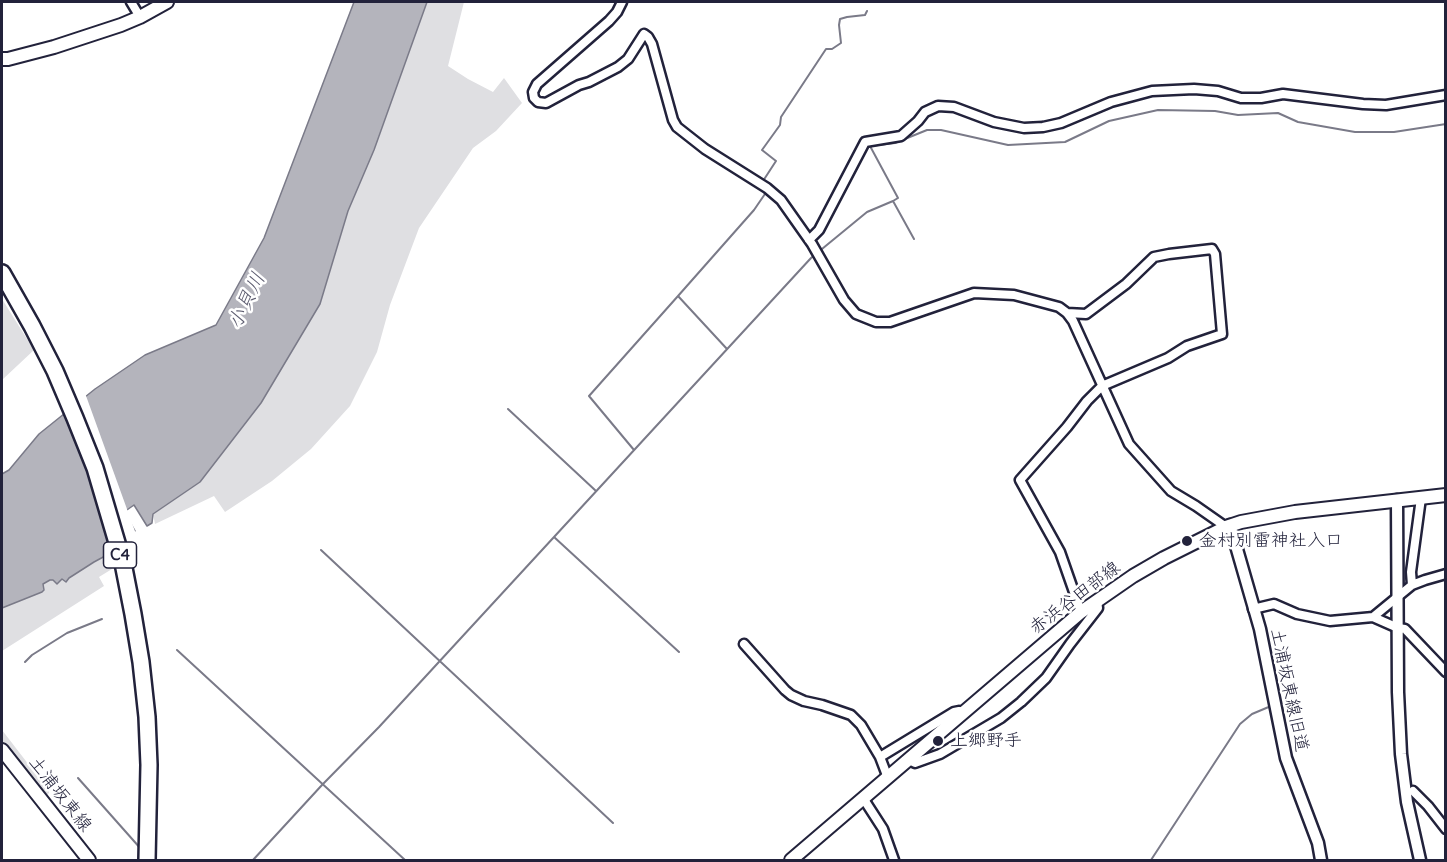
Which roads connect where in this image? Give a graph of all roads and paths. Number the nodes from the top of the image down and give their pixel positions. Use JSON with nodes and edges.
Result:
{"nodes":[{"id":1,"x":131,"y":2,"type":"edge"},
{"id":2,"x":167,"y":2,"type":"edge"},
{"id":3,"x":622,"y":2,"type":"edge"},
{"id":4,"x":140,"y":17,"type":"junction"},
{"id":5,"x":2,"y":59,"type":"edge"},
{"id":6,"x":1446,"y":95,"type":"edge"},
{"id":7,"x":809,"y":240,"type":"junction"},
{"id":8,"x":2,"y":273,"type":"edge"},
{"id":9,"x":1067,"y":313,"type":"junction"},
{"id":10,"x":1102,"y":386,"type":"junction"},
{"id":11,"x":1446,"y":495,"type":"edge"},
{"id":12,"x":1421,"y":498,"type":"junction"},
{"id":13,"x":1397,"y":500,"type":"junction"},
{"id":14,"x":1228,"y":526,"type":"junction"},
{"id":15,"x":1446,"y":574,"type":"edge"},
{"id":16,"x":1412,"y":585,"type":"junction"},
{"id":17,"x":1398,"y":595,"type":"junction"},
{"id":18,"x":1097,"y":601,"type":"junction"},
{"id":19,"x":1253,"y":609,"type":"junction"},
{"id":20,"x":1082,"y":612,"type":"junction"},
{"id":21,"x":1372,"y":617,"type":"junction"},
{"id":22,"x":1398,"y":628,"type":"junction"},
{"id":23,"x":744,"y":644,"type":"dead end"},
{"id":24,"x":1446,"y":672,"type":"edge"},
{"id":25,"x":965,"y":712,"type":"junction"},
{"id":26,"x":2,"y":750,"type":"edge"},
{"id":27,"x":880,"y":757,"type":"junction"},
{"id":28,"x":909,"y":760,"type":"junction"},
{"id":29,"x":888,"y":778,"type":"junction"},
{"id":30,"x":1413,"y":791,"type":"dead end"},
{"id":31,"x":863,"y":798,"type":"junction"},
{"id":32,"x":1446,"y":829,"type":"edge"},
{"id":33,"x":89,"y":861,"type":"edge"},
{"id":34,"x":147,"y":861,"type":"edge"},
{"id":35,"x":791,"y":861,"type":"edge"},
{"id":36,"x":894,"y":861,"type":"edge"},
{"id":37,"x":1321,"y":861,"type":"edge"},
{"id":38,"x":1420,"y":861,"type":"edge"}],
"edges":[{"from":1,"to":4,"type":"street"},
{"from":2,"to":4,"type":"main road"},
{"from":3,"to":7,"type":"street"},
{"from":4,"to":5,"type":"main road"},
{"from":6,"to":7,"type":"street"},
{"from":7,"to":9,"type":"street"},
{"from":8,"to":34,"type":"highway","number":"C4"},
{"from":9,"to":10,"type":"street"},
{"from":9,"to":10,"type":"street"},
{"from":10,"to":14,"type":"street"},
{"from":10,"to":20,"type":"street"},
{"from":11,"to":12,"type":"main road","name":"赤浜谷田部線"},
{"from":12,"to":13,"type":"main road","name":"赤浜谷田部線"},
{"from":12,"to":16,"type":"street"},
{"from":13,"to":14,"type":"main road","name":"赤浜谷田部線"},
{"from":13,"to":17,"type":"street"},
{"from":14,"to":18,"type":"main road","name":"赤浜谷田部線"},
{"from":14,"to":19,"type":"street","name":"土浦坂東線旧道"},
{"from":15,"to":16,"type":"street"},
{"from":16,"to":17,"type":"street"},
{"from":17,"to":21,"type":"street"},
{"from":17,"to":22,"type":"street"},
{"from":18,"to":20,"type":"main road","name":"赤浜谷田部線"},
{"from":18,"to":28,"type":"street"},
{"from":19,"to":21,"type":"street"},
{"from":19,"to":37,"type":"street","name":"土浦坂東線旧道"},
{"from":20,"to":25,"type":"main road","name":"赤浜谷田部線"},
{"from":21,"to":22,"type":"street"},
{"from":22,"to":24,"type":"street"},
{"from":22,"to":38,"type":"street"},
{"from":23,"to":27,"type":"street"},
{"from":25,"to":27,"type":"street"},
{"from":25,"to":28,"type":"main road","name":"赤浜谷田部線"},
{"from":26,"to":33,"type":"main road","name":"土浦坂東線"},
{"from":27,"to":29,"type":"street"},
{"from":28,"to":29,"type":"main road","name":"赤浜谷田部線"},
{"from":29,"to":31,"type":"main road","name":"赤浜谷田部線"},
{"from":30,"to":32,"type":"street"},
{"from":31,"to":35,"type":"main road","name":"赤浜谷田部線"},
{"from":31,"to":36,"type":"street"}]}
